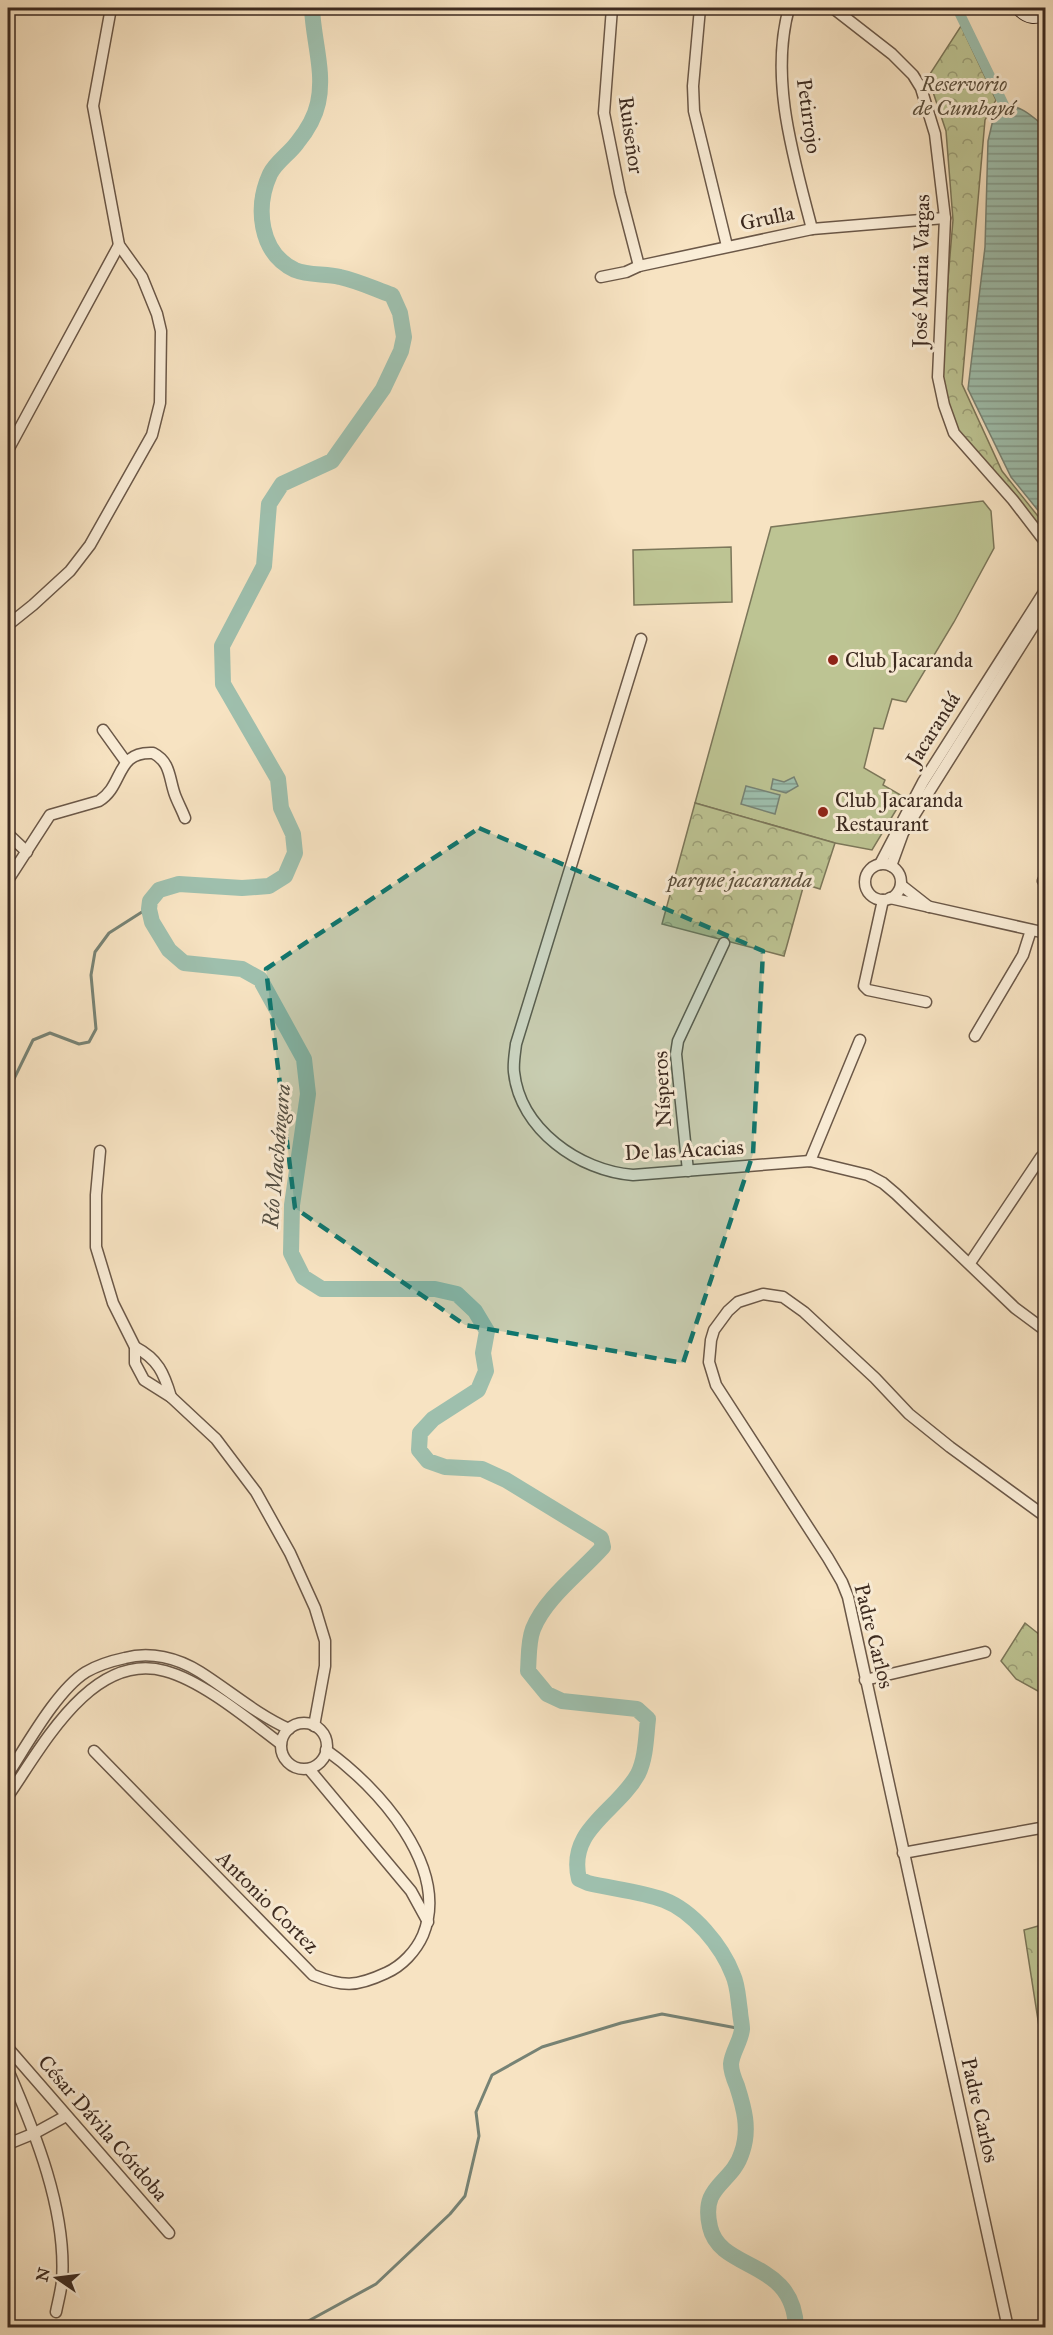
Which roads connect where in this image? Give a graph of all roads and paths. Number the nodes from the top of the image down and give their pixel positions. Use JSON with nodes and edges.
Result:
{"nodes":[{"id":1,"x":111,"y":8,"type":"edge"},
{"id":2,"x":612,"y":8,"type":"edge"},
{"id":3,"x":700,"y":8,"type":"edge"},
{"id":4,"x":789,"y":8,"type":"edge"},
{"id":5,"x":833,"y":8,"type":"edge"},
{"id":6,"x":1046,"y":11,"type":"edge"},
{"id":7,"x":1025,"y":12,"type":"edge"},
{"id":8,"x":945,"y":218,"type":"junction"},
{"id":9,"x":812,"y":229,"type":"junction"},
{"id":10,"x":119,"y":245,"type":"junction"},
{"id":11,"x":727,"y":246,"type":"junction"},
{"id":12,"x":639,"y":266,"type":"junction"},
{"id":13,"x":601,"y":277,"type":"dead end"},
{"id":14,"x":21,"y":426,"type":"junction"},
{"id":15,"x":8,"y":437,"type":"edge"},
{"id":16,"x":8,"y":450,"type":"edge"},
{"id":17,"x":1046,"y":543,"type":"edge"},
{"id":18,"x":1046,"y":590,"type":"edge"},
{"id":19,"x":1046,"y":606,"type":"edge"},
{"id":20,"x":8,"y":625,"type":"edge"},
{"id":21,"x":641,"y":639,"type":"dead end"},
{"id":22,"x":985,"y":693,"type":"junction"},
{"id":23,"x":103,"y":730,"type":"dead end"},
{"id":24,"x":126,"y":762,"type":"junction"},
{"id":25,"x":185,"y":818,"type":"dead end"},
{"id":26,"x":8,"y":834,"type":"edge"},
{"id":27,"x":27,"y":852,"type":"junction"},
{"id":28,"x":885,"y":865,"type":"junction"},
{"id":29,"x":8,"y":880,"type":"edge"},
{"id":30,"x":901,"y":885,"type":"junction"},
{"id":31,"x":887,"y":899,"type":"junction"},
{"id":32,"x":931,"y":909,"type":"junction"},
{"id":33,"x":1031,"y":930,"type":"junction"},
{"id":34,"x":1046,"y":933,"type":"edge"},
{"id":35,"x":724,"y":943,"type":"dead end"},
{"id":36,"x":926,"y":1002,"type":"dead end"},
{"id":37,"x":975,"y":1036,"type":"dead end"},
{"id":38,"x":860,"y":1040,"type":"dead end"},
{"id":39,"x":100,"y":1151,"type":"dead end"},
{"id":40,"x":1041,"y":1156,"type":"dead end"},
{"id":41,"x":810,"y":1161,"type":"junction"},
{"id":42,"x":688,"y":1171,"type":"junction"},
{"id":43,"x":970,"y":1263,"type":"junction"},
{"id":44,"x":1046,"y":1331,"type":"edge"},
{"id":45,"x":135,"y":1347,"type":"junction"},
{"id":46,"x":171,"y":1397,"type":"junction"},
{"id":47,"x":1046,"y":1517,"type":"edge"},
{"id":48,"x":986,"y":1652,"type":"dead end"},
{"id":49,"x":865,"y":1680,"type":"junction"},
{"id":50,"x":314,"y":1726,"type":"junction"},
{"id":51,"x":289,"y":1729,"type":"junction"},
{"id":52,"x":281,"y":1744,"type":"junction"},
{"id":53,"x":326,"y":1750,"type":"junction"},
{"id":54,"x":94,"y":1751,"type":"dead end"},
{"id":55,"x":309,"y":1769,"type":"junction"},
{"id":56,"x":8,"y":1773,"type":"edge"},
{"id":57,"x":8,"y":1796,"type":"edge"},
{"id":58,"x":1046,"y":1827,"type":"edge"},
{"id":59,"x":903,"y":1853,"type":"junction"},
{"id":60,"x":428,"y":1922,"type":"junction"},
{"id":61,"x":8,"y":2048,"type":"edge"},
{"id":62,"x":8,"y":2070,"type":"edge"},
{"id":63,"x":66,"y":2116,"type":"junction"},
{"id":64,"x":35,"y":2133,"type":"junction"},
{"id":65,"x":8,"y":2144,"type":"edge"},
{"id":66,"x":169,"y":2233,"type":"dead end"},
{"id":67,"x":56,"y":2312,"type":"dead end"},
{"id":68,"x":1008,"y":2328,"type":"edge"}],
"edges":[{"from":1,"to":10,"type":"street"},
{"from":2,"to":12,"type":"street","name":"Ruiseñor"},
{"from":3,"to":11,"type":"street"},
{"from":4,"to":9,"type":"street","name":"Petirrojo"},
{"from":5,"to":8,"type":"street","name":"José Maria Vargas"},
{"from":6,"to":7,"type":"street"},
{"from":8,"to":9,"type":"street","name":"Grulla"},
{"from":8,"to":17,"type":"street","name":"José Maria Vargas"},
{"from":9,"to":11,"type":"street","name":"Grulla"},
{"from":10,"to":14,"type":"street"},
{"from":10,"to":20,"type":"street"},
{"from":11,"to":12,"type":"street","name":"Grulla"},
{"from":12,"to":13,"type":"street","name":"Grulla"},
{"from":14,"to":15,"type":"street"},
{"from":14,"to":16,"type":"street"},
{"from":18,"to":22,"type":"street","name":"Jacarandá"},
{"from":19,"to":22,"type":"street","name":"Jacarandá"},
{"from":21,"to":42,"type":"street","name":"De las Acacias"},
{"from":22,"to":28,"type":"street","name":"Jacarandá"},
{"from":23,"to":24,"type":"street"},
{"from":24,"to":25,"type":"street"},
{"from":24,"to":27,"type":"street"},
{"from":26,"to":27,"type":"street"},
{"from":27,"to":29,"type":"street"},
{"from":28,"to":30,"type":"street"},
{"from":28,"to":31,"type":"street"},
{"from":30,"to":31,"type":"street"},
{"from":30,"to":32,"type":"street"},
{"from":31,"to":32,"type":"street"},
{"from":31,"to":36,"type":"street"},
{"from":32,"to":33,"type":"street"},
{"from":33,"to":34,"type":"street"},
{"from":33,"to":37,"type":"street"},
{"from":35,"to":42,"type":"street","name":"Nísperos"},
{"from":38,"to":41,"type":"street"},
{"from":39,"to":45,"type":"street"},
{"from":40,"to":43,"type":"street"},
{"from":41,"to":42,"type":"street","name":"De las Acacias"},
{"from":41,"to":43,"type":"street","name":"De las Acacias"},
{"from":43,"to":44,"type":"street","name":"De las Acacias"},
{"from":45,"to":46,"type":"street"},
{"from":45,"to":46,"type":"street"},
{"from":46,"to":50,"type":"street"},
{"from":47,"to":49,"type":"street","name":"Padre Carlos"},
{"from":48,"to":49,"type":"street"},
{"from":49,"to":59,"type":"street","name":"Padre Carlos"},
{"from":50,"to":51,"type":"street"},
{"from":50,"to":53,"type":"street"},
{"from":51,"to":52,"type":"street"},
{"from":51,"to":56,"type":"street"},
{"from":52,"to":55,"type":"street"},
{"from":52,"to":57,"type":"street"},
{"from":53,"to":55,"type":"street"},
{"from":53,"to":60,"type":"street"},
{"from":54,"to":60,"type":"street","name":"Antonio Cortez"},
{"from":55,"to":60,"type":"street"},
{"from":58,"to":59,"type":"street"},
{"from":59,"to":68,"type":"street","name":"Padre Carlos"},
{"from":61,"to":63,"type":"street","name":"César Dávila Córdoba"},
{"from":62,"to":64,"type":"street"},
{"from":63,"to":64,"type":"street"},
{"from":63,"to":66,"type":"street","name":"César Dávila Córdoba"},
{"from":64,"to":65,"type":"street"},
{"from":64,"to":67,"type":"street"}]}
